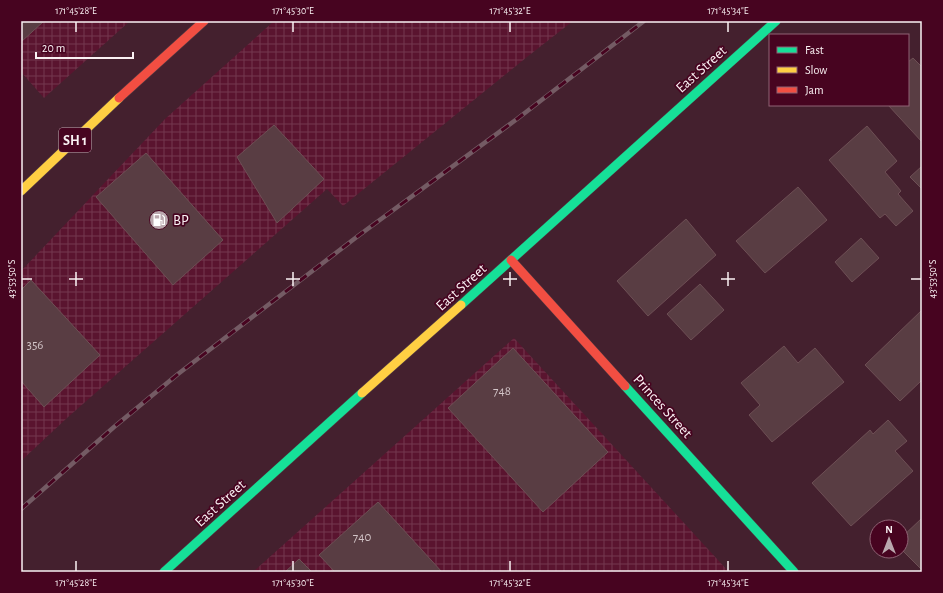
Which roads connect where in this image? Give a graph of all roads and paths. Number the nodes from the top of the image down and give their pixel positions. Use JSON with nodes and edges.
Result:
{"nodes":[{"id":1,"x":204,"y":21,"type":"edge"},
{"id":2,"x":776,"y":21,"type":"edge"},
{"id":3,"x":21,"y":191,"type":"edge"},
{"id":4,"x":511,"y":260,"type":"junction"},
{"id":5,"x":164,"y":572,"type":"edge"},
{"id":6,"x":794,"y":572,"type":"edge"}],
"edges":[{"from":1,"to":3,"type":"main road","number":"SH 1"},
{"from":2,"to":4,"type":"main road","name":"East Street"},
{"from":4,"to":5,"type":"main road","name":"East Street"},
{"from":4,"to":6,"type":"main road","name":"Princes Street"}]}
